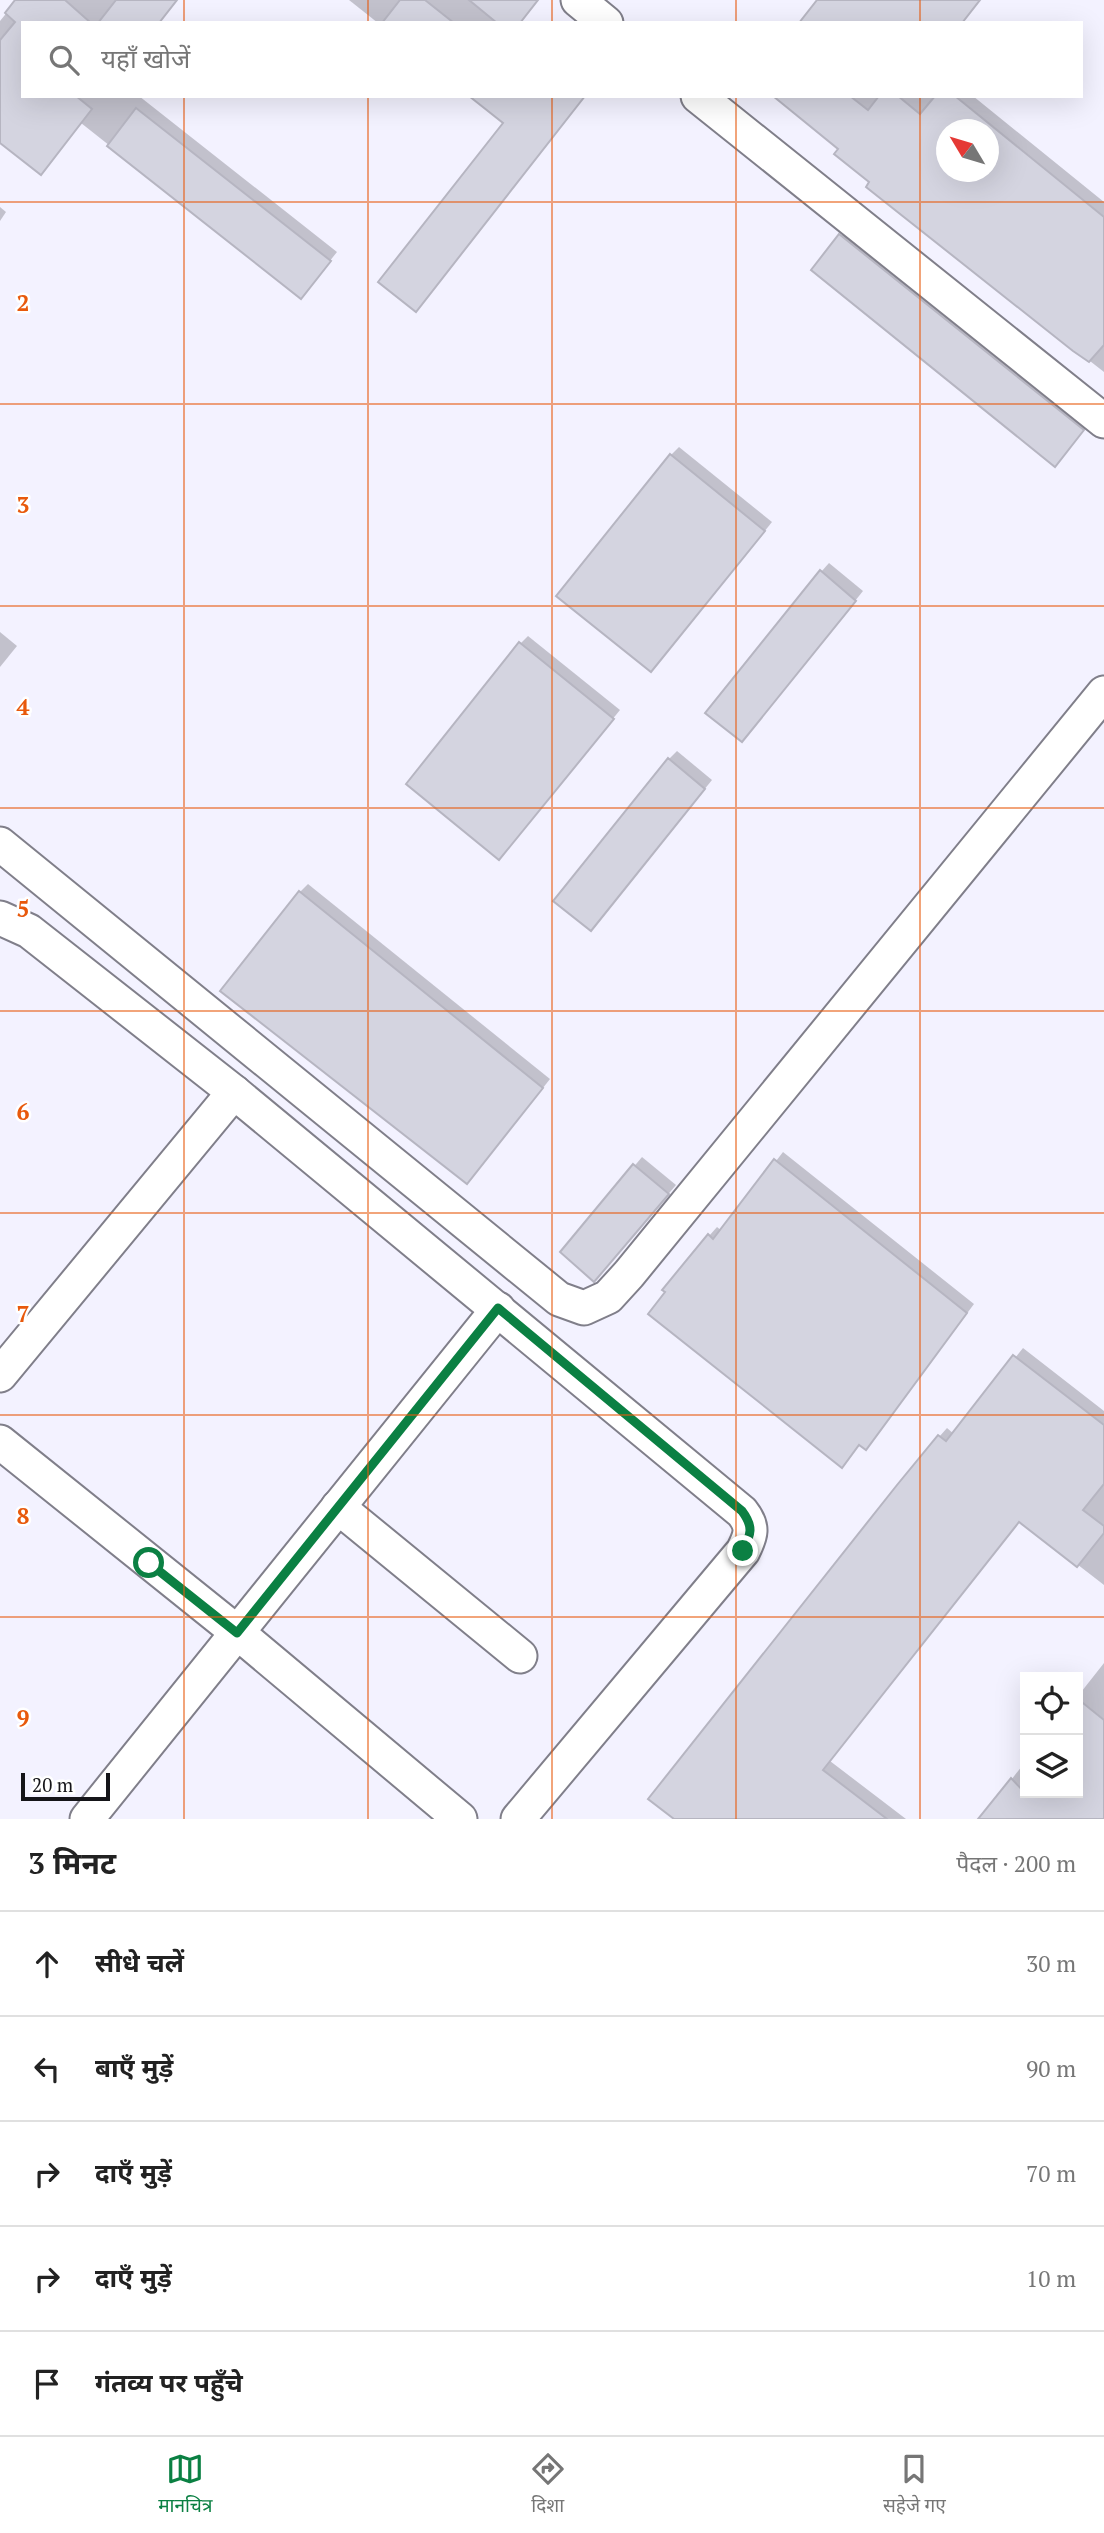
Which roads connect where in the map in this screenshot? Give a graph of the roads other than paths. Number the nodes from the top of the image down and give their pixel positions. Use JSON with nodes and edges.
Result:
{"nodes":[{"id":1,"x":578,"y":0,"type":"edge"},
{"id":2,"x":604,"y":21,"type":"edge"},
{"id":3,"x":700,"y":98,"type":"edge"},
{"id":4,"x":1104,"y":421,"type":"edge"},
{"id":5,"x":1104,"y":693,"type":"edge"},
{"id":6,"x":0,"y":844,"type":"edge"},
{"id":7,"x":0,"y":918,"type":"edge"},
{"id":8,"x":233,"y":1092,"type":"junction"},
{"id":9,"x":498,"y":1308,"type":"junction"},
{"id":10,"x":0,"y":1375,"type":"edge"},
{"id":11,"x":0,"y":1442,"type":"edge"},
{"id":12,"x":338,"y":1507,"type":"junction"},
{"id":13,"x":237,"y":1633,"type":"junction"},
{"id":14,"x":520,"y":1656,"type":"dead end"},
{"id":15,"x":87,"y":1819,"type":"edge"},
{"id":16,"x":460,"y":1819,"type":"edge"},
{"id":17,"x":517,"y":1819,"type":"edge"}],
"edges":[{"from":1,"to":2,"type":"street"},
{"from":3,"to":4,"type":"street"},
{"from":5,"to":6,"type":"street"},
{"from":7,"to":8,"type":"street"},
{"from":8,"to":9,"type":"street"},
{"from":8,"to":10,"type":"street"},
{"from":9,"to":12,"type":"street"},
{"from":9,"to":17,"type":"street"},
{"from":11,"to":13,"type":"street"},
{"from":12,"to":13,"type":"street"},
{"from":12,"to":14,"type":"street"},
{"from":13,"to":15,"type":"street"},
{"from":13,"to":16,"type":"street"}]}
